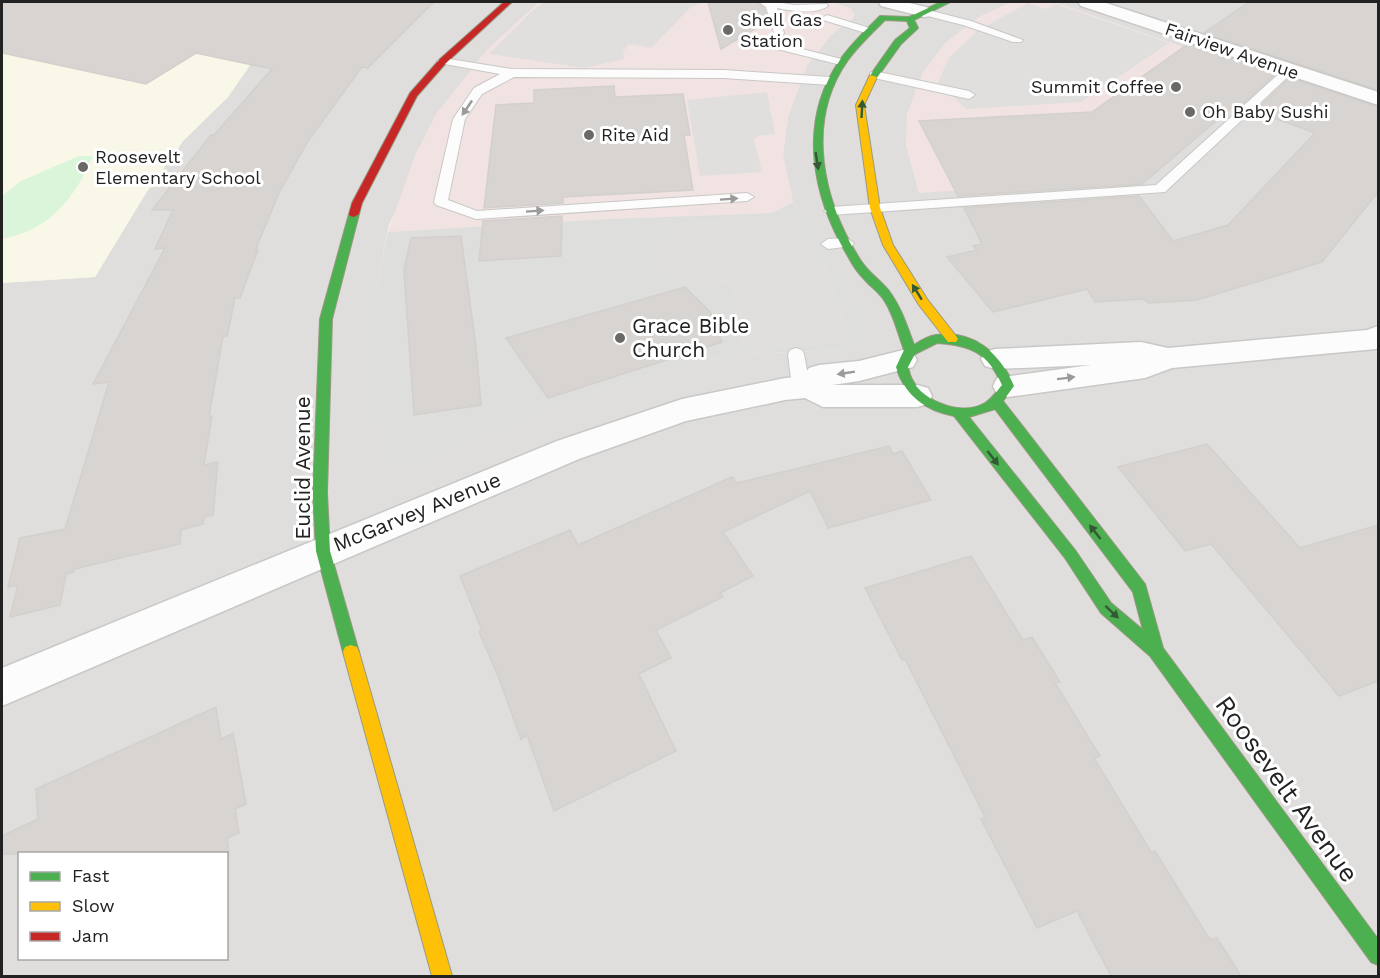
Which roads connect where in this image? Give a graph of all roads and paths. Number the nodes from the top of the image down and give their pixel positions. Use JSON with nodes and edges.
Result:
{"nodes":[{"id":1,"x":508,"y":2,"type":"edge"},
{"id":2,"x":766,"y":2,"type":"edge"},
{"id":3,"x":887,"y":2,"type":"edge"},
{"id":4,"x":946,"y":2,"type":"edge"},
{"id":5,"x":1087,"y":2,"type":"edge"},
{"id":6,"x":826,"y":4,"type":"edge"},
{"id":7,"x":917,"y":16,"type":"junction"},
{"id":8,"x":827,"y":18,"type":"junction"},
{"id":9,"x":869,"y":30,"type":"junction"},
{"id":10,"x":818,"y":31,"type":"dead end"},
{"id":11,"x":1017,"y":40,"type":"dead end"},
{"id":12,"x":808,"y":43,"type":"dead end"},
{"id":13,"x":801,"y":53,"type":"junction"},
{"id":14,"x":443,"y":61,"type":"junction"},
{"id":15,"x":841,"y":62,"type":"junction"},
{"id":16,"x":1288,"y":71,"type":"junction"},
{"id":17,"x":512,"y":73,"type":"junction"},
{"id":18,"x":874,"y":75,"type":"junction"},
{"id":19,"x":830,"y":81,"type":"junction"},
{"id":20,"x":969,"y":95,"type":"dead end"},
{"id":21,"x":1378,"y":99,"type":"edge"},
{"id":22,"x":747,"y":197,"type":"dead end"},
{"id":23,"x":875,"y":208,"type":"junction"},
{"id":24,"x":831,"y":211,"type":"junction"},
{"id":25,"x":847,"y":243,"type":"junction"},
{"id":26,"x":828,"y":244,"type":"dead end"},
{"id":27,"x":1378,"y":338,"type":"edge"},
{"id":28,"x":952,"y":339,"type":"junction"},
{"id":29,"x":796,"y":354,"type":"dead end"},
{"id":30,"x":907,"y":355,"type":"junction"},
{"id":31,"x":1168,"y":358,"type":"junction"},
{"id":32,"x":995,"y":359,"type":"junction"},
{"id":33,"x":806,"y":387,"type":"junction"},
{"id":34,"x":1002,"y":394,"type":"junction"},
{"id":35,"x":917,"y":396,"type":"junction"},
{"id":36,"x":958,"y":411,"type":"junction"},
{"id":37,"x":323,"y":551,"type":"junction"},
{"id":38,"x":1156,"y":651,"type":"junction"},
{"id":39,"x":2,"y":687,"type":"edge"},
{"id":40,"x":1378,"y":955,"type":"edge"},
{"id":41,"x":442,"y":976,"type":"edge"}],
"edges":[{"from":1,"to":14,"type":"street","name":"Euclid Avenue"},
{"from":2,"to":6,"type":"lane"},
{"from":2,"to":13,"type":"lane"},
{"from":3,"to":7,"type":"street"},
{"from":4,"to":7,"type":"street"},
{"from":5,"to":16,"type":"street","name":"Fairview Avenue"},
{"from":6,"to":8,"type":"lane"},
{"from":7,"to":9,"type":"street"},
{"from":7,"to":11,"type":"lane"},
{"from":7,"to":18,"type":"street"},
{"from":8,"to":9,"type":"lane"},
{"from":8,"to":10,"type":"lane"},
{"from":9,"to":15,"type":"street"},
{"from":12,"to":13,"type":"lane"},
{"from":13,"to":15,"type":"lane"},
{"from":14,"to":17,"type":"lane"},
{"from":14,"to":37,"type":"street","name":"Euclid Avenue"},
{"from":15,"to":19,"type":"street"},
{"from":16,"to":21,"type":"street","name":"Fairview Avenue"},
{"from":16,"to":23,"type":"lane"},
{"from":17,"to":19,"type":"lane"},
{"from":17,"to":22,"type":"lane","one_way":true},
{"from":18,"to":20,"type":"lane"},
{"from":23,"to":18,"type":"street","one_way":true},
{"from":19,"to":24,"type":"street","one_way":true},
{"from":23,"to":24,"type":"lane"},
{"from":28,"to":23,"type":"street","one_way":true},
{"from":24,"to":25,"type":"street"},
{"from":25,"to":26,"type":"lane"},
{"from":25,"to":30,"type":"street"},
{"from":27,"to":31,"type":"street"},
{"from":28,"to":30,"type":"street"},
{"from":28,"to":32,"type":"street"},
{"from":29,"to":33,"type":"lane"},
{"from":30,"to":33,"type":"street","name":"McGarvey Avenue","one_way":true},
{"from":30,"to":35,"type":"street"},
{"from":31,"to":32,"type":"street"},
{"from":34,"to":31,"type":"street","one_way":true},
{"from":32,"to":34,"type":"street"},
{"from":33,"to":35,"type":"street","name":"McGarvey Avenue"},
{"from":33,"to":37,"type":"street","name":"McGarvey Avenue"},
{"from":34,"to":36,"type":"street"},
{"from":38,"to":34,"type":"street","name":"Roosevelt Avenue","one_way":true},
{"from":35,"to":36,"type":"street"},
{"from":36,"to":38,"type":"street","name":"Roosevelt Avenue","one_way":true},
{"from":37,"to":39,"type":"street","name":"McGarvey Avenue"},
{"from":37,"to":41,"type":"street","name":"Euclid Avenue"},
{"from":38,"to":40,"type":"street","name":"Roosevelt Avenue"}]}
